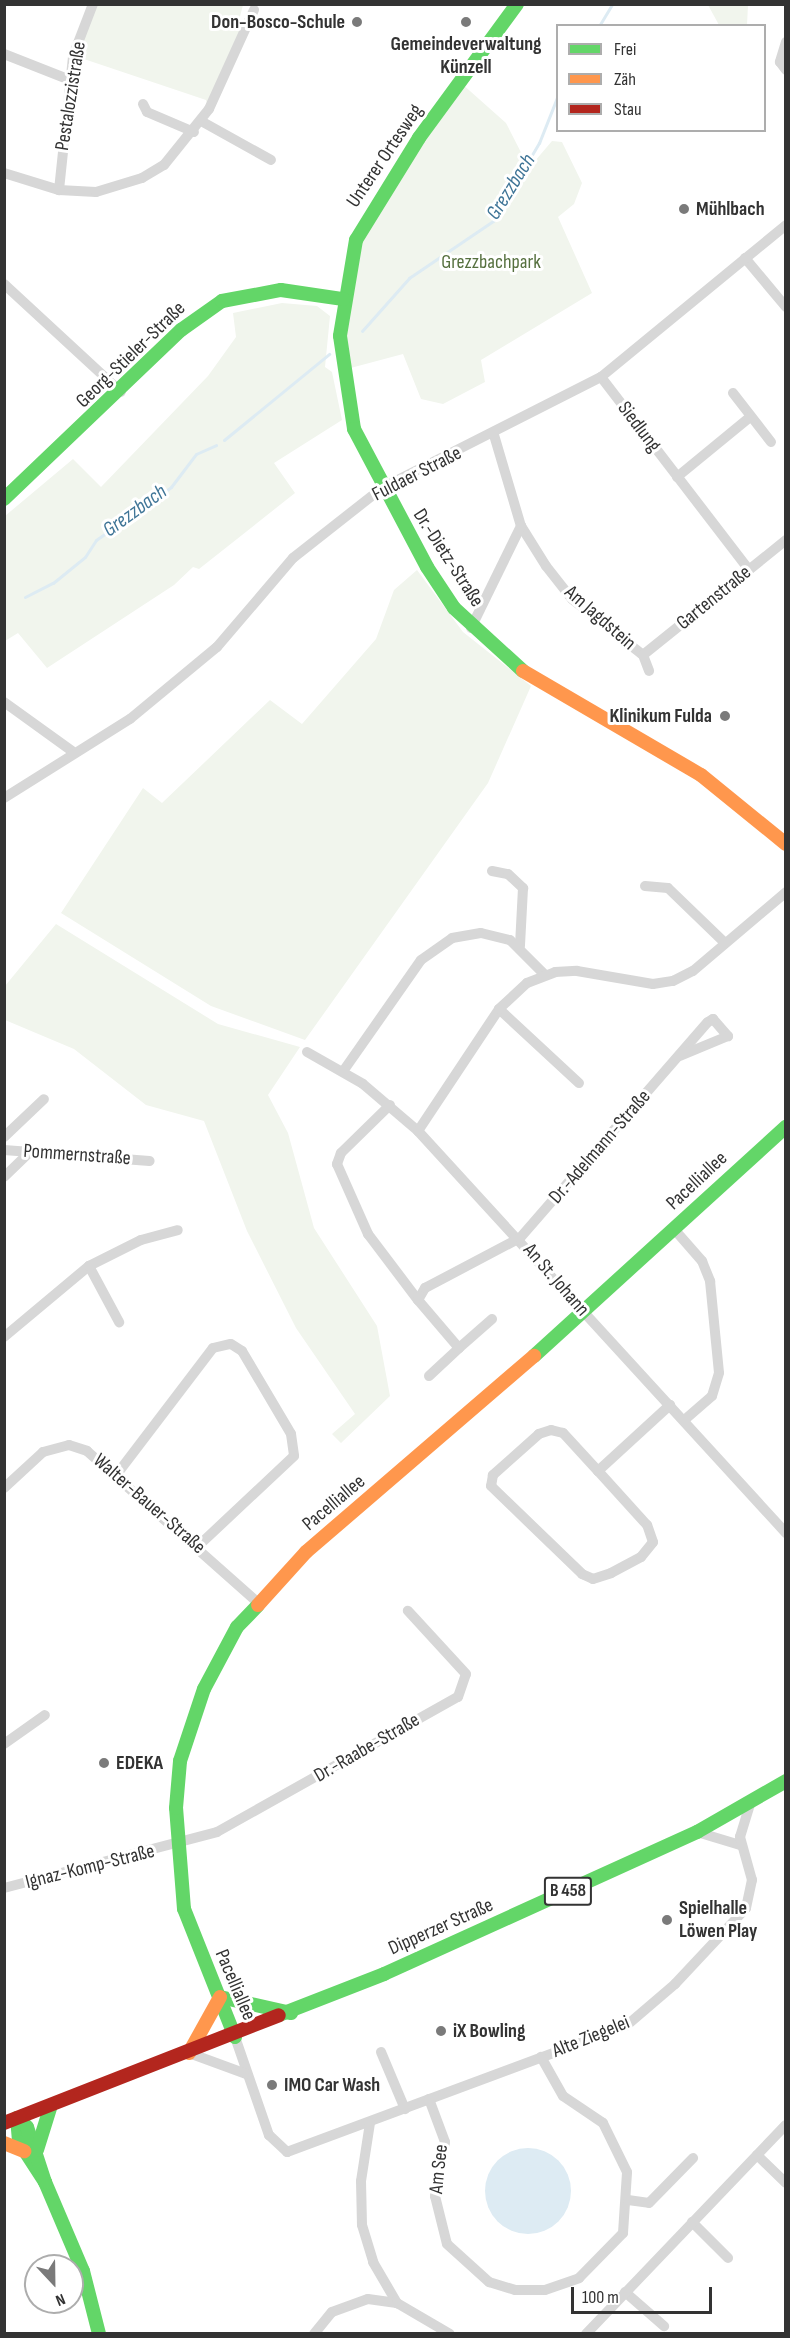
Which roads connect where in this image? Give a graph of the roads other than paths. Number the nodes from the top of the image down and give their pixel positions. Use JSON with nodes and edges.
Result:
{"nodes":[{"id":1,"x":93,"y":4,"type":"edge"},
{"id":2,"x":517,"y":4,"type":"edge"},
{"id":3,"x":254,"y":10,"type":"dead end"},
{"id":4,"x":786,"y":42,"type":"edge"},
{"id":5,"x":4,"y":54,"type":"edge"},
{"id":6,"x":786,"y":70,"type":"edge"},
{"id":7,"x":69,"y":80,"type":"junction"},
{"id":8,"x":143,"y":104,"type":"dead end"},
{"id":9,"x":201,"y":121,"type":"junction"},
{"id":10,"x":194,"y":132,"type":"junction"},
{"id":11,"x":271,"y":160,"type":"dead end"},
{"id":12,"x":4,"y":173,"type":"edge"},
{"id":13,"x":59,"y":190,"type":"junction"},
{"id":14,"x":786,"y":225,"type":"edge"},
{"id":15,"x":745,"y":258,"type":"junction"},
{"id":16,"x":4,"y":284,"type":"edge"},
{"id":17,"x":343,"y":299,"type":"junction"},
{"id":18,"x":786,"y":307,"type":"edge"},
{"id":19,"x":601,"y":377,"type":"junction"},
{"id":20,"x":121,"y":392,"type":"junction"},
{"id":21,"x":733,"y":393,"type":"dead end"},
{"id":22,"x":750,"y":417,"type":"junction"},
{"id":23,"x":494,"y":435,"type":"junction"},
{"id":24,"x":771,"y":442,"type":"dead end"},
{"id":25,"x":677,"y":477,"type":"junction"},
{"id":26,"x":381,"y":489,"type":"junction"},
{"id":27,"x":4,"y":499,"type":"edge"},
{"id":28,"x":521,"y":526,"type":"junction"},
{"id":29,"x":786,"y":540,"type":"edge"},
{"id":30,"x":749,"y":570,"type":"junction"},
{"id":31,"x":471,"y":628,"type":"junction"},
{"id":32,"x":643,"y":655,"type":"junction"},
{"id":33,"x":649,"y":670,"type":"dead end"},
{"id":34,"x":4,"y":702,"type":"edge"},
{"id":35,"x":72,"y":751,"type":"junction"},
{"id":36,"x":4,"y":798,"type":"edge"},
{"id":37,"x":786,"y":844,"type":"edge"},
{"id":38,"x":492,"y":871,"type":"dead end"},
{"id":39,"x":645,"y":886,"type":"dead end"},
{"id":40,"x":786,"y":892,"type":"edge"},
{"id":41,"x":724,"y":942,"type":"junction"},
{"id":42,"x":520,"y":946,"type":"junction"},
{"id":43,"x":545,"y":975,"type":"junction"},
{"id":44,"x":498,"y":1009,"type":"junction"},
{"id":45,"x":307,"y":1052,"type":"dead end"},
{"id":46,"x":680,"y":1056,"type":"dead end"},
{"id":47,"x":344,"y":1070,"type":"junction"},
{"id":48,"x":579,"y":1083,"type":"dead end"},
{"id":49,"x":45,"y":1099,"type":"dead end"},
{"id":50,"x":390,"y":1105,"type":"junction"},
{"id":51,"x":786,"y":1127,"type":"edge"},
{"id":52,"x":418,"y":1131,"type":"junction"},
{"id":53,"x":4,"y":1137,"type":"edge"},
{"id":54,"x":32,"y":1150,"type":"junction"},
{"id":55,"x":4,"y":1152,"type":"edge"},
{"id":56,"x":150,"y":1161,"type":"dead end"},
{"id":57,"x":6,"y":1175,"type":"edge"},
{"id":58,"x":674,"y":1229,"type":"junction"},
{"id":59,"x":178,"y":1230,"type":"dead end"},
{"id":60,"x":520,"y":1238,"type":"junction"},
{"id":61,"x":89,"y":1266,"type":"junction"},
{"id":62,"x":418,"y":1300,"type":"junction"},
{"id":63,"x":584,"y":1311,"type":"junction"},
{"id":64,"x":492,"y":1319,"type":"dead end"},
{"id":65,"x":119,"y":1322,"type":"dead end"},
{"id":66,"x":4,"y":1337,"type":"edge"},
{"id":67,"x":459,"y":1348,"type":"junction"},
{"id":68,"x":429,"y":1376,"type":"dead end"},
{"id":69,"x":670,"y":1405,"type":"junction"},
{"id":70,"x":684,"y":1420,"type":"junction"},
{"id":71,"x":598,"y":1471,"type":"junction"},
{"id":72,"x":117,"y":1474,"type":"junction"},
{"id":73,"x":4,"y":1488,"type":"edge"},
{"id":74,"x":786,"y":1533,"type":"edge"},
{"id":75,"x":198,"y":1546,"type":"junction"},
{"id":76,"x":256,"y":1601,"type":"junction"},
{"id":77,"x":408,"y":1611,"type":"dead end"},
{"id":78,"x":45,"y":1715,"type":"dead end"},
{"id":79,"x":4,"y":1744,"type":"edge"},
{"id":80,"x":786,"y":1781,"type":"edge"},
{"id":81,"x":750,"y":1804,"type":"junction"},
{"id":82,"x":697,"y":1832,"type":"junction"},
{"id":83,"x":176,"y":1845,"type":"junction"},
{"id":84,"x":740,"y":1845,"type":"junction"},
{"id":85,"x":4,"y":1888,"type":"edge"},
{"id":86,"x":220,"y":1997,"type":"junction"},
{"id":87,"x":293,"y":2014,"type":"junction"},
{"id":88,"x":235,"y":2037,"type":"junction"},
{"id":89,"x":381,"y":2052,"type":"dead end"},
{"id":90,"x":189,"y":2053,"type":"junction"},
{"id":91,"x":541,"y":2057,"type":"junction"},
{"id":92,"x":246,"y":2074,"type":"junction"},
{"id":93,"x":429,"y":2098,"type":"junction"},
{"id":94,"x":51,"y":2105,"type":"junction"},
{"id":95,"x":405,"y":2109,"type":"junction"},
{"id":96,"x":11,"y":2121,"type":"edge"},
{"id":97,"x":370,"y":2123,"type":"junction"},
{"id":98,"x":786,"y":2125,"type":"edge"},
{"id":99,"x":4,"y":2143,"type":"edge"},
{"id":100,"x":30,"y":2150,"type":"junction"},
{"id":101,"x":757,"y":2155,"type":"junction"},
{"id":102,"x":693,"y":2158,"type":"dead end"},
{"id":103,"x":786,"y":2183,"type":"edge"},
{"id":104,"x":628,"y":2200,"type":"junction"},
{"id":105,"x":692,"y":2222,"type":"junction"},
{"id":106,"x":728,"y":2258,"type":"dead end"},
{"id":107,"x":625,"y":2292,"type":"junction"},
{"id":108,"x":397,"y":2303,"type":"junction"},
{"id":109,"x":664,"y":2326,"type":"dead end"},
{"id":110,"x":449,"y":2333,"type":"edge"},
{"id":111,"x":99,"y":2334,"type":"edge"},
{"id":112,"x":314,"y":2334,"type":"edge"},
{"id":113,"x":586,"y":2334,"type":"edge"}],
"edges":[{"from":1,"to":7,"type":"street","name":"Pestalozzistraße"},
{"from":2,"to":17,"type":"main road","name":"Unterer Ortesweg"},
{"from":3,"to":9,"type":"street"},
{"from":4,"to":6,"type":"street"},
{"from":5,"to":7,"type":"street"},
{"from":7,"to":13,"type":"street","name":"Pestalozzistraße"},
{"from":8,"to":10,"type":"street"},
{"from":9,"to":10,"type":"street"},
{"from":9,"to":11,"type":"street"},
{"from":10,"to":13,"type":"street"},
{"from":12,"to":13,"type":"street"},
{"from":14,"to":15,"type":"street","name":"Fuldaer Straße"},
{"from":15,"to":18,"type":"street"},
{"from":15,"to":19,"type":"street","name":"Fuldaer Straße"},
{"from":16,"to":20,"type":"street"},
{"from":17,"to":20,"type":"main road","name":"Georg-Stieler-Straße"},
{"from":17,"to":26,"type":"main road","name":"Unterer Ortesweg"},
{"from":19,"to":23,"type":"street","name":"Fuldaer Straße"},
{"from":19,"to":25,"type":"street","name":"Siedlung"},
{"from":20,"to":27,"type":"main road","name":"Georg-Stieler-Straße"},
{"from":21,"to":22,"type":"street"},
{"from":22,"to":24,"type":"street"},
{"from":22,"to":25,"type":"street"},
{"from":23,"to":26,"type":"street","name":"Fuldaer Straße"},
{"from":23,"to":28,"type":"street","name":"Am Jagdstein"},
{"from":25,"to":30,"type":"street","name":"Siedlung"},
{"from":26,"to":31,"type":"main road","name":"Dr.-Dietz-Straße"},
{"from":26,"to":35,"type":"street","name":"Fuldaer Straße"},
{"from":28,"to":31,"type":"street"},
{"from":28,"to":32,"type":"street","name":"Am Jagdstein"},
{"from":29,"to":30,"type":"street","name":"Gartenstraße"},
{"from":30,"to":32,"type":"street","name":"Gartenstraße"},
{"from":31,"to":37,"type":"main road","name":"Dr.-Dietz-Straße"},
{"from":32,"to":33,"type":"street","name":"Am Jagdstein"},
{"from":34,"to":35,"type":"street"},
{"from":35,"to":36,"type":"street","name":"Fuldaer Straße"},
{"from":38,"to":42,"type":"street"},
{"from":39,"to":41,"type":"street"},
{"from":40,"to":41,"type":"street"},
{"from":41,"to":43,"type":"street"},
{"from":42,"to":43,"type":"street"},
{"from":42,"to":47,"type":"street"},
{"from":43,"to":44,"type":"street"},
{"from":44,"to":48,"type":"street"},
{"from":44,"to":52,"type":"street"},
{"from":45,"to":47,"type":"street","name":"An St. Johann"},
{"from":46,"to":60,"type":"street","name":"Dr.-Adelmann-Straße"},
{"from":47,"to":50,"type":"street","name":"An St. Johann"},
{"from":49,"to":53,"type":"street","name":"Pommernstraße"},
{"from":50,"to":52,"type":"street","name":"An St. Johann"},
{"from":50,"to":62,"type":"street"},
{"from":51,"to":58,"type":"main road","name":"Pacelliallee"},
{"from":52,"to":60,"type":"street","name":"An St. Johann"},
{"from":54,"to":55,"type":"street","name":"Pommernstraße"},
{"from":54,"to":56,"type":"street","name":"Pommernstraße"},
{"from":54,"to":57,"type":"street"},
{"from":55,"to":57,"type":"street"},
{"from":58,"to":63,"type":"main road","name":"Pacelliallee"},
{"from":58,"to":70,"type":"street"},
{"from":59,"to":61,"type":"street"},
{"from":60,"to":62,"type":"street"},
{"from":60,"to":63,"type":"street","name":"An St. Johann"},
{"from":61,"to":65,"type":"street"},
{"from":61,"to":66,"type":"street"},
{"from":62,"to":67,"type":"street"},
{"from":63,"to":69,"type":"street","name":"An St. Johann"},
{"from":63,"to":76,"type":"main road","name":"Pacelliallee"},
{"from":64,"to":67,"type":"street"},
{"from":67,"to":68,"type":"street"},
{"from":69,"to":70,"type":"street","name":"An St. Johann"},
{"from":69,"to":71,"type":"street"},
{"from":70,"to":74,"type":"street","name":"An St. Johann"},
{"from":71,"to":71,"type":"street"},
{"from":72,"to":73,"type":"street","name":"Walter-Bauer-Straße"},
{"from":72,"to":75,"type":"street","name":"Walter-Bauer-Straße"},
{"from":72,"to":75,"type":"street"},
{"from":75,"to":76,"type":"street","name":"Walter-Bauer-Straße"},
{"from":76,"to":83,"type":"main road","name":"Pacelliallee"},
{"from":77,"to":83,"type":"street","name":"Dr.-Raabe-Straße"},
{"from":78,"to":79,"type":"street"},
{"from":80,"to":81,"type":"main road","name":"Dipperzer Straße","number":"B 458"},
{"from":81,"to":82,"type":"main road","name":"Dipperzer Straße","number":"B 458"},
{"from":81,"to":84,"type":"street"},
{"from":82,"to":84,"type":"street"},
{"from":82,"to":87,"type":"main road","name":"Dipperzer Straße","number":"B 458"},
{"from":83,"to":85,"type":"street","name":"Ignaz-Komp-Straße"},
{"from":83,"to":86,"type":"main road","name":"Pacelliallee"},
{"from":84,"to":91,"type":"street","name":"Alte Ziegelei"},
{"from":86,"to":87,"type":"main road"},
{"from":86,"to":88,"type":"main road","name":"Pacelliallee"},
{"from":86,"to":90,"type":"main road"},
{"from":87,"to":88,"type":"main road","name":"Dipperzer Straße","number":"B 458"},
{"from":88,"to":90,"type":"main road","name":"Dipperzer Straße","number":"B 458"},
{"from":88,"to":92,"type":"street","name":"Alte Ziegelei"},
{"from":89,"to":95,"type":"street"},
{"from":90,"to":92,"type":"street"},
{"from":90,"to":94,"type":"main road","name":"Dipperzer Straße","number":"B 458"},
{"from":91,"to":93,"type":"street","name":"Alte Ziegelei"},
{"from":91,"to":104,"type":"street","name":"Am See"},
{"from":92,"to":97,"type":"street","name":"Alte Ziegelei"},
{"from":93,"to":95,"type":"street","name":"Alte Ziegelei"},
{"from":93,"to":104,"type":"street","name":"Am See"},
{"from":94,"to":96,"type":"main road","number":"B 458"},
{"from":94,"to":100,"type":"main road"},
{"from":95,"to":97,"type":"street","name":"Alte Ziegelei"},
{"from":96,"to":100,"type":"main road"},
{"from":97,"to":108,"type":"street"},
{"from":98,"to":101,"type":"street"},
{"from":99,"to":100,"type":"main road"},
{"from":100,"to":111,"type":"main road"},
{"from":101,"to":103,"type":"street"},
{"from":101,"to":105,"type":"street"},
{"from":102,"to":104,"type":"street"},
{"from":105,"to":106,"type":"street"},
{"from":105,"to":107,"type":"street"},
{"from":107,"to":109,"type":"street"},
{"from":107,"to":113,"type":"street"},
{"from":108,"to":110,"type":"street"},
{"from":108,"to":112,"type":"street"}]}
